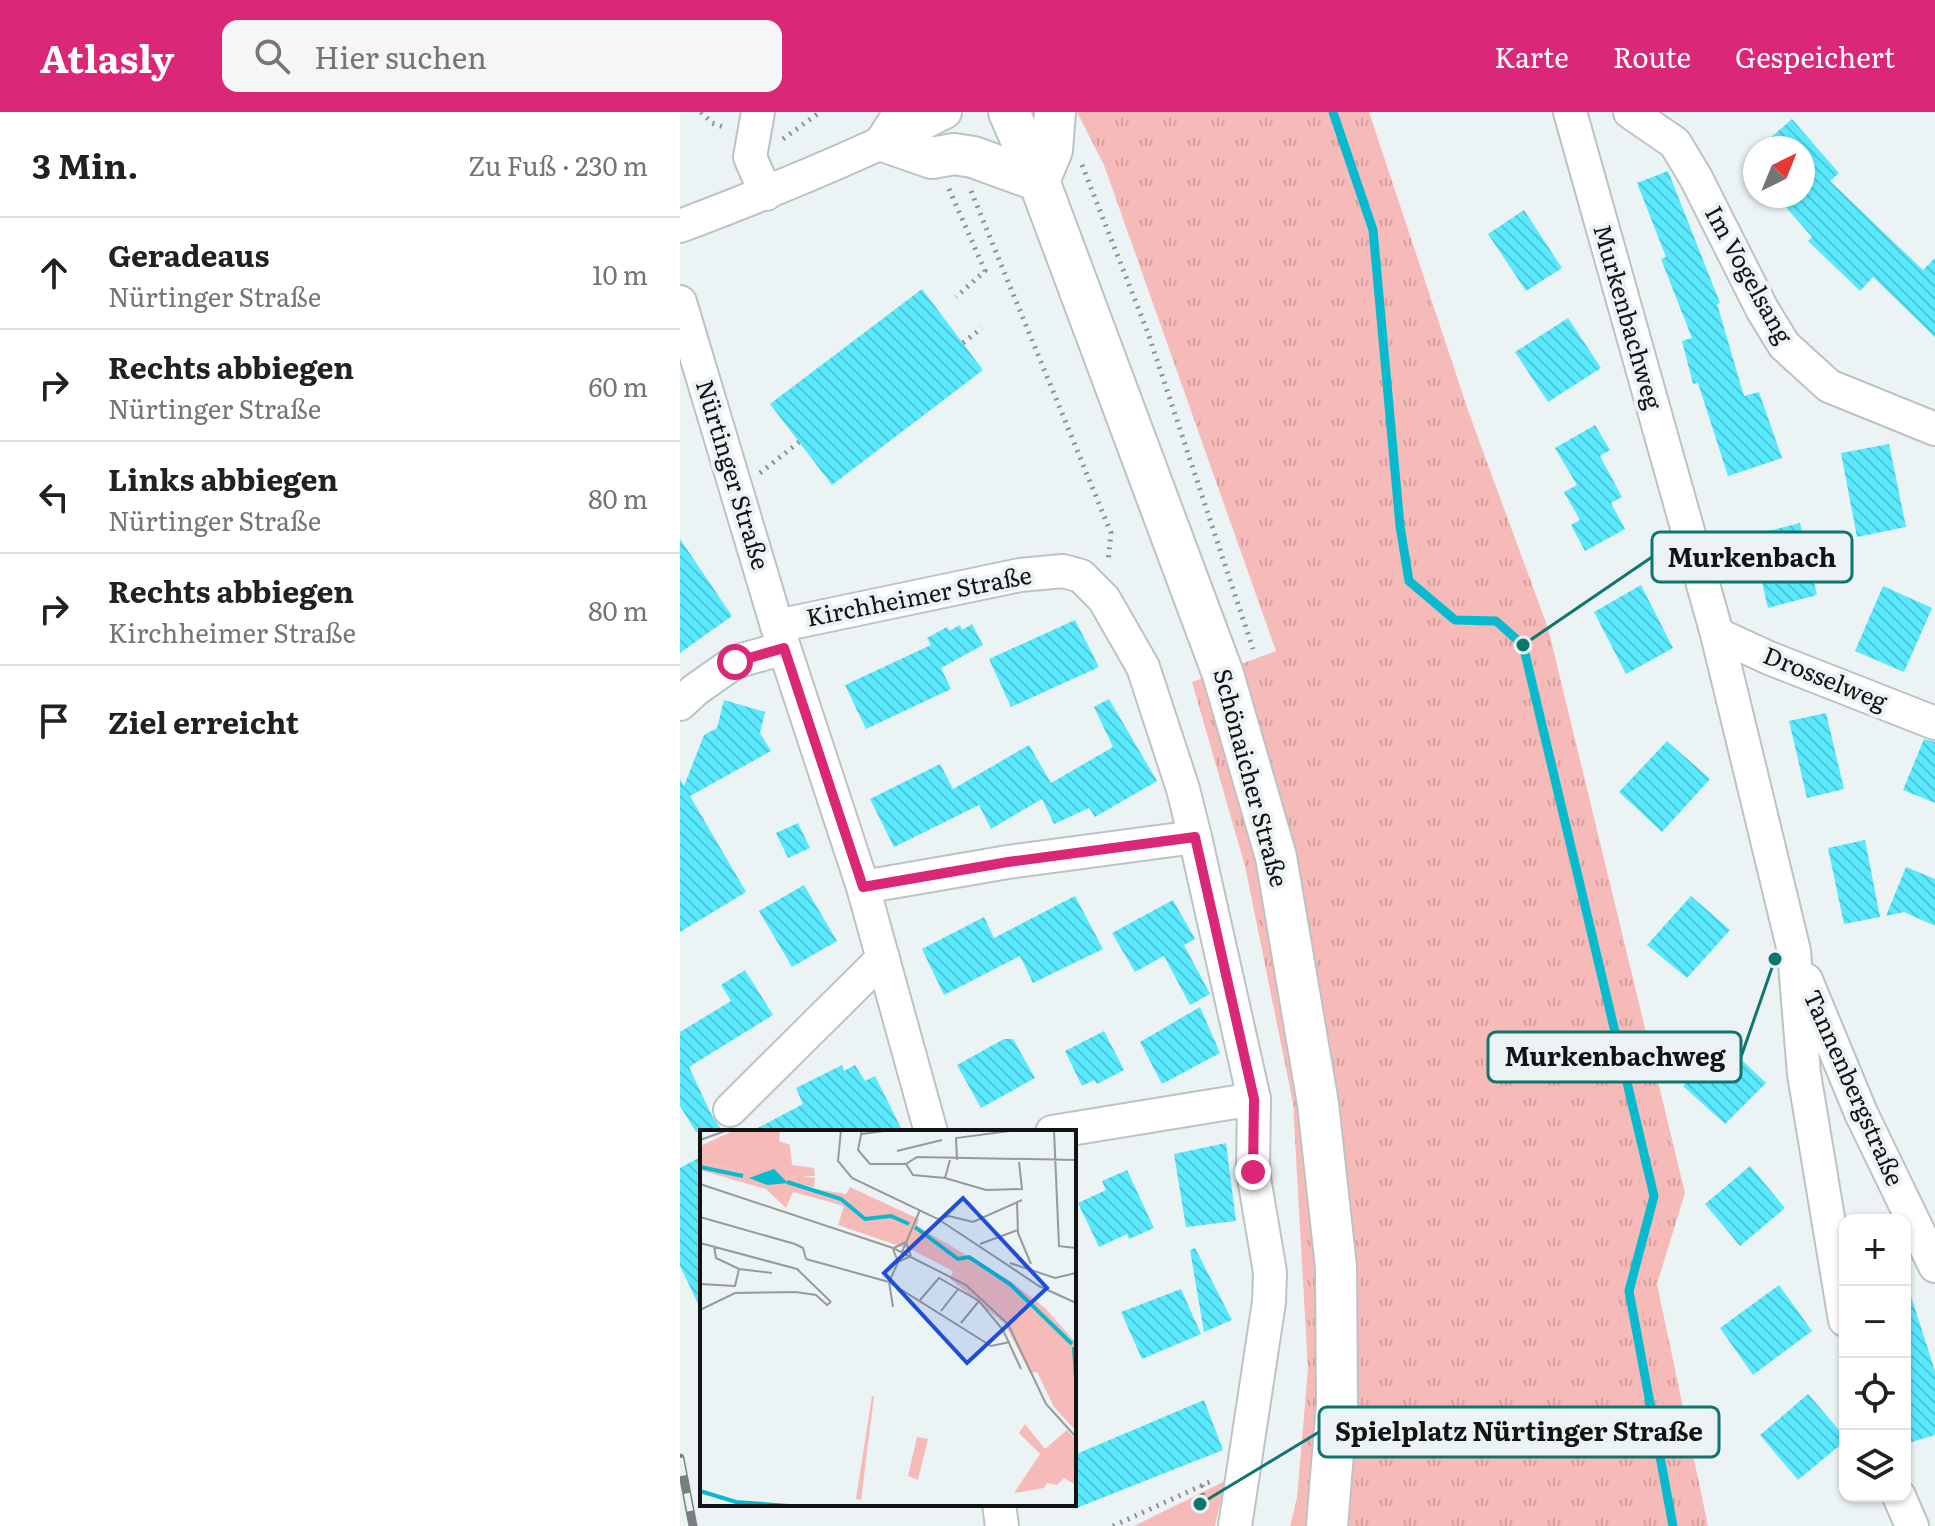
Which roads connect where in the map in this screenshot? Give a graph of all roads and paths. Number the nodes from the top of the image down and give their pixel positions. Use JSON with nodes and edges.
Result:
{"nodes":[{"id":1,"x":758,"y":112,"type":"edge"},
{"id":2,"x":945,"y":112,"type":"edge"},
{"id":3,"x":1009,"y":112,"type":"edge"},
{"id":4,"x":1055,"y":112,"type":"edge"},
{"id":5,"x":1570,"y":112,"type":"edge"},
{"id":6,"x":1630,"y":112,"type":"edge"},
{"id":7,"x":896,"y":127,"type":"edge"},
{"id":8,"x":969,"y":167,"type":"junction"},
{"id":9,"x":1039,"y":181,"type":"junction"},
{"id":10,"x":766,"y":194,"type":"junction"},
{"id":11,"x":680,"y":226,"type":"edge"},
{"id":12,"x":956,"y":297,"type":"dead end"},
{"id":13,"x":680,"y":302,"type":"edge"},
{"id":14,"x":982,"y":328,"type":"dead end"},
{"id":15,"x":963,"y":343,"type":"dead end"},
{"id":16,"x":1935,"y":429,"type":"edge"},
{"id":17,"x":799,"y":442,"type":"dead end"},
{"id":18,"x":737,"y":491,"type":"junction"},
{"id":19,"x":1104,"y":599,"type":"junction"},
{"id":20,"x":1717,"y":634,"type":"junction"},
{"id":21,"x":780,"y":637,"type":"junction"},
{"id":22,"x":680,"y":704,"type":"edge"},
{"id":23,"x":1935,"y":723,"type":"edge"},
{"id":24,"x":1195,"y":837,"type":"junction"},
{"id":25,"x":863,"y":887,"type":"junction"},
{"id":26,"x":1794,"y":951,"type":"junction"},
{"id":27,"x":883,"y":958,"type":"junction"},
{"id":28,"x":1254,"y":1099,"type":"junction"},
{"id":29,"x":730,"y":1110,"type":"dead end"},
{"id":30,"x":930,"y":1130,"type":"edge"},
{"id":31,"x":1064,"y":1130,"type":"edge"},
{"id":32,"x":1935,"y":1266,"type":"edge"},
{"id":33,"x":1839,"y":1286,"type":"edge"},
{"id":34,"x":1242,"y":1467,"type":"junction"},
{"id":35,"x":1202,"y":1485,"type":"junction"},
{"id":36,"x":1902,"y":1502,"type":"edge"},
{"id":37,"x":999,"y":1506,"type":"edge"},
{"id":38,"x":1002,"y":1526,"type":"edge"},
{"id":39,"x":1113,"y":1526,"type":"edge"},
{"id":40,"x":1205,"y":1526,"type":"edge"},
{"id":41,"x":1235,"y":1526,"type":"edge"},
{"id":42,"x":1327,"y":1526,"type":"edge"},
{"id":43,"x":1912,"y":1526,"type":"edge"}],
"edges":[{"from":1,"to":10,"type":"street"},
{"from":2,"to":7,"type":"street"},
{"from":3,"to":9,"type":"main road","name":"Schönaicher Straße"},
{"from":4,"to":9,"type":"main road"},
{"from":5,"to":20,"type":"street","name":"Murkenbachweg"},
{"from":6,"to":16,"type":"street","name":"Im Vogelsang"},
{"from":7,"to":8,"type":"main road"},
{"from":7,"to":10,"type":"street"},
{"from":8,"to":9,"type":"main road"},
{"from":8,"to":12,"type":"path"},
{"from":8,"to":19,"type":"path"},
{"from":9,"to":42,"type":"main road","name":"Schönaicher Straße"},
{"from":10,"to":11,"type":"street"},
{"from":13,"to":18,"type":"street","name":"Nürtinger Straße"},
{"from":14,"to":15,"type":"path"},
{"from":17,"to":18,"type":"path"},
{"from":18,"to":21,"type":"street","name":"Nürtinger Straße"},
{"from":19,"to":21,"type":"street","name":"Kirchheimer Straße"},
{"from":19,"to":24,"type":"street","name":"Kirchheimer Straße"},
{"from":20,"to":23,"type":"street","name":"Drosselweg"},
{"from":20,"to":26,"type":"street","name":"Murkenbachweg"},
{"from":21,"to":22,"type":"street"},
{"from":21,"to":25,"type":"street","name":"Nürtinger Straße"},
{"from":24,"to":25,"type":"street"},
{"from":24,"to":28,"type":"street","name":"Kirchheimer Straße"},
{"from":25,"to":27,"type":"street","name":"Nürtinger Straße"},
{"from":26,"to":32,"type":"street","name":"Tannenbergstraße"},
{"from":26,"to":33,"type":"street","name":"Murkenbachweg"},
{"from":27,"to":29,"type":"street"},
{"from":27,"to":30,"type":"street","name":"Nürtinger Straße"},
{"from":28,"to":31,"type":"street"},
{"from":28,"to":34,"type":"street","name":"Kirchheimer Straße"},
{"from":34,"to":35,"type":"path"},
{"from":34,"to":41,"type":"street","name":"Kirchheimer Straße"},
{"from":35,"to":39,"type":"path"},
{"from":35,"to":40,"type":"path"},
{"from":36,"to":43,"type":"street"},
{"from":37,"to":38,"type":"street"}]}
